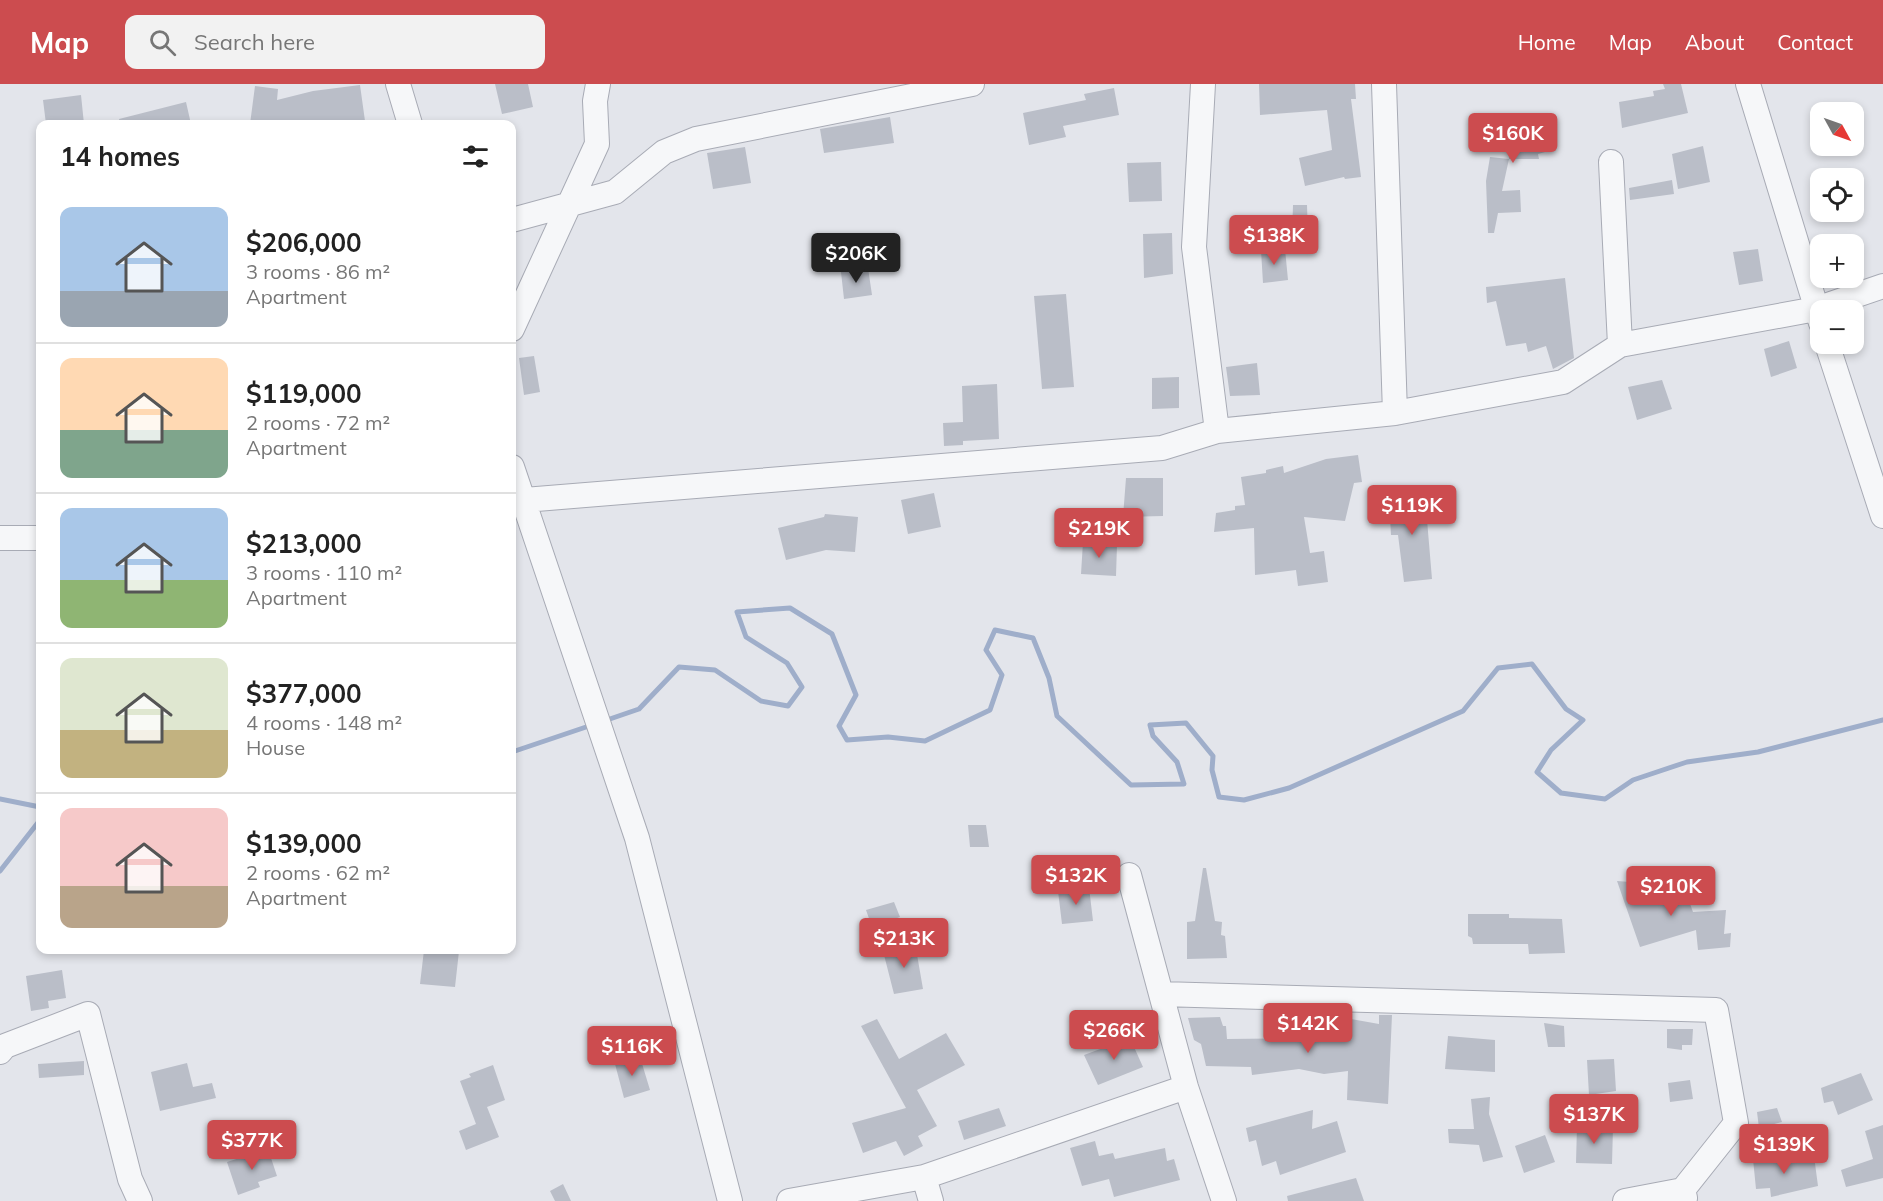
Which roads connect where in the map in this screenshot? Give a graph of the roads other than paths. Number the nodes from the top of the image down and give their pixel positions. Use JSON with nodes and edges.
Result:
{"nodes":[{"id":1,"x":398,"y":84,"type":"edge"},
{"id":2,"x":598,"y":84,"type":"edge"},
{"id":3,"x":972,"y":84,"type":"edge"},
{"id":4,"x":1203,"y":84,"type":"edge"},
{"id":5,"x":1384,"y":84,"type":"edge"},
{"id":6,"x":1748,"y":84,"type":"edge"},
{"id":7,"x":409,"y":120,"type":"edge"},
{"id":8,"x":1611,"y":162,"type":"dead end"},
{"id":9,"x":569,"y":203,"type":"junction"},
{"id":10,"x":516,"y":219,"type":"edge"},
{"id":11,"x":1883,"y":286,"type":"edge"},
{"id":12,"x":1814,"y":300,"type":"edge"},
{"id":13,"x":1853,"y":300,"type":"edge"},
{"id":14,"x":1810,"y":317,"type":"edge"},
{"id":15,"x":516,"y":320,"type":"edge"},
{"id":16,"x":1620,"y":345,"type":"junction"},
{"id":17,"x":1830,"y":354,"type":"edge"},
{"id":18,"x":1395,"y":413,"type":"junction"},
{"id":19,"x":1217,"y":430,"type":"junction"},
{"id":20,"x":517,"y":500,"type":"edge"},
{"id":21,"x":1883,"y":516,"type":"edge"},
{"id":22,"x":0,"y":538,"type":"edge"},
{"id":23,"x":36,"y":538,"type":"edge"},
{"id":24,"x":1129,"y":874,"type":"dead end"},
{"id":25,"x":1161,"y":994,"type":"junction"},
{"id":26,"x":0,"y":1052,"type":"edge"},
{"id":27,"x":1186,"y":1088,"type":"junction"},
{"id":28,"x":924,"y":1177,"type":"junction"},
{"id":29,"x":1681,"y":1198,"type":"edge"},
{"id":30,"x":140,"y":1201,"type":"edge"},
{"id":31,"x":730,"y":1201,"type":"edge"},
{"id":32,"x":789,"y":1201,"type":"edge"},
{"id":33,"x":931,"y":1201,"type":"edge"},
{"id":34,"x":1224,"y":1201,"type":"edge"},
{"id":35,"x":1625,"y":1201,"type":"edge"}],
"edges":[{"from":1,"to":7,"type":"street"},
{"from":2,"to":9,"type":"street"},
{"from":3,"to":9,"type":"street"},
{"from":4,"to":19,"type":"street"},
{"from":5,"to":18,"type":"street"},
{"from":6,"to":12,"type":"street"},
{"from":8,"to":16,"type":"street"},
{"from":9,"to":10,"type":"street"},
{"from":9,"to":15,"type":"street"},
{"from":11,"to":13,"type":"street"},
{"from":14,"to":16,"type":"street"},
{"from":16,"to":18,"type":"street"},
{"from":17,"to":21,"type":"street"},
{"from":18,"to":19,"type":"street"},
{"from":19,"to":20,"type":"street"},
{"from":20,"to":31,"type":"street"},
{"from":22,"to":23,"type":"street"},
{"from":24,"to":25,"type":"street"},
{"from":25,"to":27,"type":"street"},
{"from":25,"to":29,"type":"street"},
{"from":26,"to":30,"type":"street"},
{"from":27,"to":28,"type":"street"},
{"from":27,"to":34,"type":"street"},
{"from":28,"to":32,"type":"street"},
{"from":28,"to":33,"type":"street"},
{"from":29,"to":35,"type":"street"}]}
